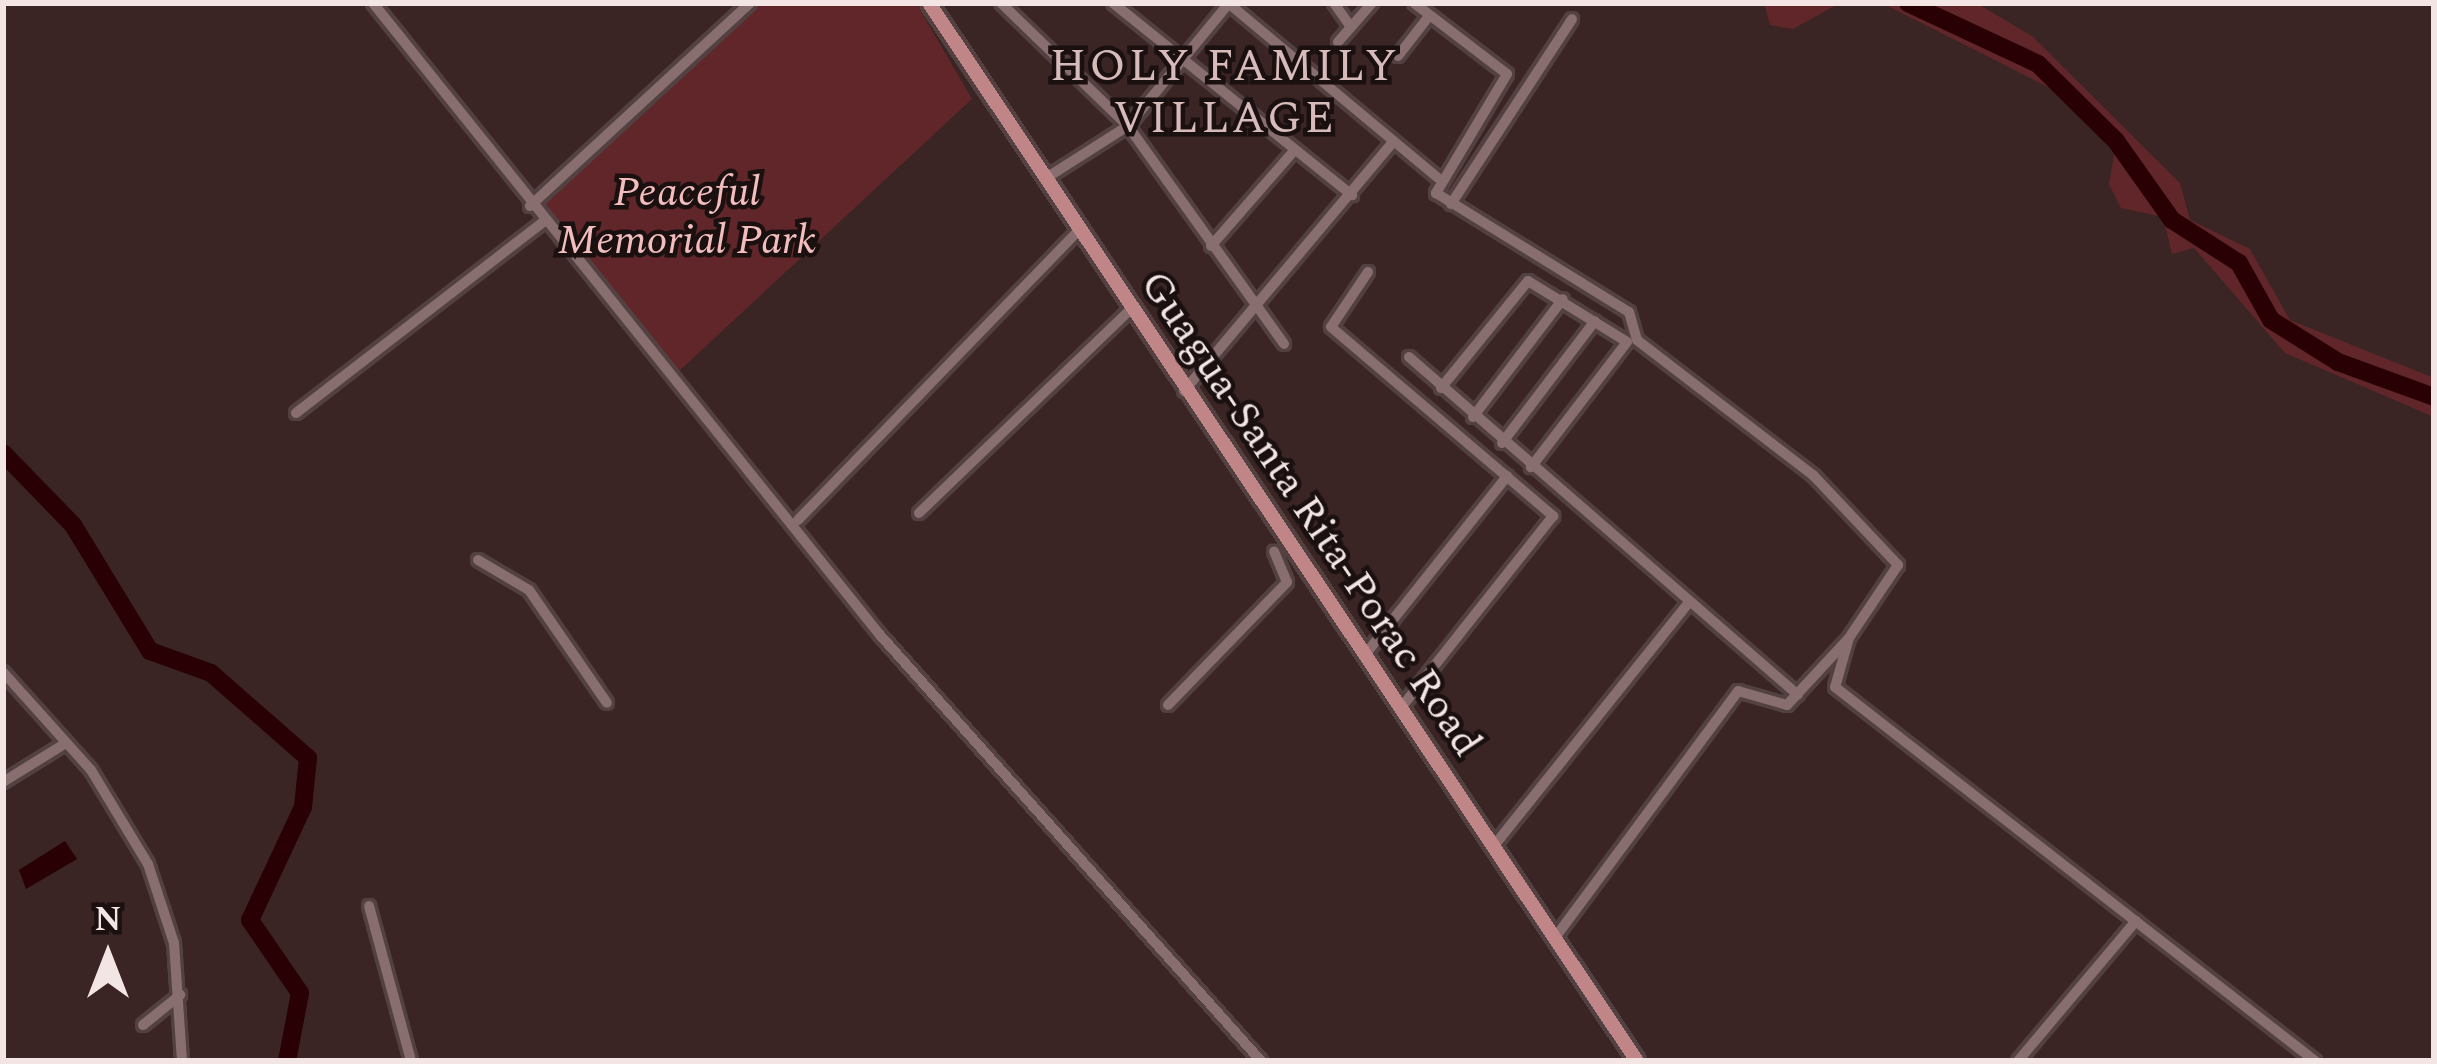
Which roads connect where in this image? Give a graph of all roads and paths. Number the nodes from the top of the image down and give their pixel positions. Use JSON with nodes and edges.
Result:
{"nodes":[{"id":1,"x":374,"y":3,"type":"edge"},
{"id":2,"x":750,"y":3,"type":"edge"},
{"id":3,"x":929,"y":3,"type":"edge"},
{"id":4,"x":1001,"y":3,"type":"edge"},
{"id":5,"x":1113,"y":3,"type":"edge"},
{"id":6,"x":1228,"y":3,"type":"edge"},
{"id":7,"x":1334,"y":3,"type":"edge"},
{"id":8,"x":1372,"y":3,"type":"edge"},
{"id":9,"x":1414,"y":3,"type":"edge"},
{"id":10,"x":1430,"y":15,"type":"junction"},
{"id":11,"x":1573,"y":19,"type":"dead end"},
{"id":12,"x":1351,"y":27,"type":"junction"},
{"id":13,"x":1339,"y":42,"type":"dead end"},
{"id":14,"x":1398,"y":56,"type":"dead end"},
{"id":15,"x":1182,"y":60,"type":"junction"},
{"id":16,"x":1128,"y":125,"type":"junction"},
{"id":17,"x":1394,"y":141,"type":"junction"},
{"id":18,"x":1293,"y":152,"type":"junction"},
{"id":19,"x":1046,"y":178,"type":"junction"},
{"id":20,"x":1438,"y":178,"type":"junction"},
{"id":21,"x":1352,"y":195,"type":"junction"},
{"id":22,"x":1451,"y":203,"type":"junction"},
{"id":23,"x":530,"y":206,"type":"junction"},
{"id":24,"x":543,"y":221,"type":"junction"},
{"id":25,"x":1078,"y":230,"type":"junction"},
{"id":26,"x":1211,"y":246,"type":"junction"},
{"id":27,"x":1368,"y":272,"type":"dead end"},
{"id":28,"x":1563,"y":299,"type":"junction"},
{"id":29,"x":1132,"y":308,"type":"junction"},
{"id":30,"x":1258,"y":312,"type":"junction"},
{"id":31,"x":1595,"y":321,"type":"junction"},
{"id":32,"x":1284,"y":344,"type":"dead end"},
{"id":33,"x":1409,"y":357,"type":"dead end"},
{"id":34,"x":1441,"y":388,"type":"junction"},
{"id":35,"x":1183,"y":393,"type":"junction"},
{"id":36,"x":296,"y":413,"type":"dead end"},
{"id":37,"x":1473,"y":417,"type":"junction"},
{"id":38,"x":1502,"y":442,"type":"junction"},
{"id":39,"x":1531,"y":467,"type":"junction"},
{"id":40,"x":1507,"y":476,"type":"junction"},
{"id":41,"x":920,"y":513,"type":"dead end"},
{"id":42,"x":798,"y":520,"type":"junction"},
{"id":43,"x":1274,"y":552,"type":"dead end"},
{"id":44,"x":478,"y":560,"type":"dead end"},
{"id":45,"x":1689,"y":602,"type":"junction"},
{"id":46,"x":1849,"y":638,"type":"junction"},
{"id":47,"x":1364,"y":656,"type":"junction"},
{"id":48,"x":1816,"y":664,"type":"junction"},
{"id":49,"x":1835,"y":670,"type":"junction"},
{"id":50,"x":3,"y":672,"type":"edge"},
{"id":51,"x":1798,"y":695,"type":"junction"},
{"id":52,"x":607,"y":703,"type":"dead end"},
{"id":53,"x":1168,"y":705,"type":"dead end"},
{"id":54,"x":1400,"y":709,"type":"junction"},
{"id":55,"x":66,"y":743,"type":"junction"},
{"id":56,"x":3,"y":782,"type":"edge"},
{"id":57,"x":1493,"y":847,"type":"junction"},
{"id":58,"x":369,"y":906,"type":"dead end"},
{"id":59,"x":2136,"y":921,"type":"junction"},
{"id":60,"x":1554,"y":939,"type":"junction"},
{"id":61,"x":180,"y":995,"type":"junction"},
{"id":62,"x":143,"y":1025,"type":"dead end"},
{"id":63,"x":1633,"y":1054,"type":"edge"},
{"id":64,"x":182,"y":1061,"type":"edge"},
{"id":65,"x":411,"y":1061,"type":"edge"},
{"id":66,"x":1261,"y":1061,"type":"edge"},
{"id":67,"x":1618,"y":1061,"type":"edge"},
{"id":68,"x":2018,"y":1061,"type":"edge"},
{"id":69,"x":2315,"y":1061,"type":"edge"}],
"edges":[{"from":1,"to":23,"type":"street"},
{"from":2,"to":23,"type":"street"},
{"from":3,"to":19,"type":"main road","name":"Guagua-Santa Rita-Porac Road"},
{"from":4,"to":16,"type":"street"},
{"from":5,"to":15,"type":"street"},
{"from":6,"to":15,"type":"street"},
{"from":6,"to":17,"type":"street"},
{"from":7,"to":12,"type":"street"},
{"from":8,"to":12,"type":"street"},
{"from":9,"to":10,"type":"street"},
{"from":10,"to":14,"type":"street"},
{"from":10,"to":20,"type":"street"},
{"from":11,"to":22,"type":"street"},
{"from":12,"to":13,"type":"street"},
{"from":15,"to":16,"type":"street"},
{"from":15,"to":18,"type":"street"},
{"from":16,"to":19,"type":"street"},
{"from":16,"to":26,"type":"street"},
{"from":17,"to":20,"type":"street"},
{"from":17,"to":21,"type":"street"},
{"from":18,"to":21,"type":"street"},
{"from":18,"to":26,"type":"street"},
{"from":19,"to":25,"type":"main road","name":"Guagua-Santa Rita-Porac Road"},
{"from":20,"to":22,"type":"street"},
{"from":21,"to":30,"type":"street"},
{"from":22,"to":46,"type":"street"},
{"from":23,"to":24,"type":"street"},
{"from":24,"to":36,"type":"street"},
{"from":24,"to":42,"type":"street"},
{"from":25,"to":29,"type":"main road","name":"Guagua-Santa Rita-Porac Road"},
{"from":25,"to":42,"type":"street"},
{"from":26,"to":30,"type":"street"},
{"from":27,"to":40,"type":"street"},
{"from":28,"to":31,"type":"street"},
{"from":28,"to":34,"type":"street"},
{"from":28,"to":37,"type":"street"},
{"from":29,"to":35,"type":"main road","name":"Guagua-Santa Rita-Porac Road"},
{"from":29,"to":41,"type":"street"},
{"from":30,"to":32,"type":"street"},
{"from":30,"to":35,"type":"street"},
{"from":31,"to":38,"type":"street"},
{"from":31,"to":39,"type":"street"},
{"from":33,"to":34,"type":"street"},
{"from":34,"to":37,"type":"street"},
{"from":35,"to":47,"type":"main road","name":"Guagua-Santa Rita-Porac Road"},
{"from":37,"to":38,"type":"street"},
{"from":38,"to":39,"type":"street"},
{"from":39,"to":45,"type":"street"},
{"from":40,"to":47,"type":"street"},
{"from":40,"to":54,"type":"street"},
{"from":42,"to":66,"type":"street"},
{"from":43,"to":53,"type":"street"},
{"from":44,"to":52,"type":"street"},
{"from":45,"to":51,"type":"street"},
{"from":45,"to":57,"type":"street"},
{"from":46,"to":48,"type":"street"},
{"from":46,"to":49,"type":"street"},
{"from":47,"to":54,"type":"main road","name":"Guagua-Santa Rita-Porac Road"},
{"from":48,"to":49,"type":"street"},
{"from":48,"to":51,"type":"street"},
{"from":49,"to":59,"type":"street"},
{"from":50,"to":55,"type":"street"},
{"from":51,"to":60,"type":"street"},
{"from":54,"to":57,"type":"main road","name":"Guagua-Santa Rita-Porac Road"},
{"from":55,"to":56,"type":"street"},
{"from":55,"to":61,"type":"street"},
{"from":57,"to":60,"type":"main road","name":"Guagua-Santa Rita-Porac Road"},
{"from":58,"to":65,"type":"street"},
{"from":59,"to":68,"type":"street"},
{"from":59,"to":69,"type":"street"},
{"from":60,"to":63,"type":"main road","name":"Guagua-Santa Rita-Porac Road"},
{"from":61,"to":62,"type":"street"},
{"from":61,"to":64,"type":"street"},
{"from":63,"to":67,"type":"street"}]}
